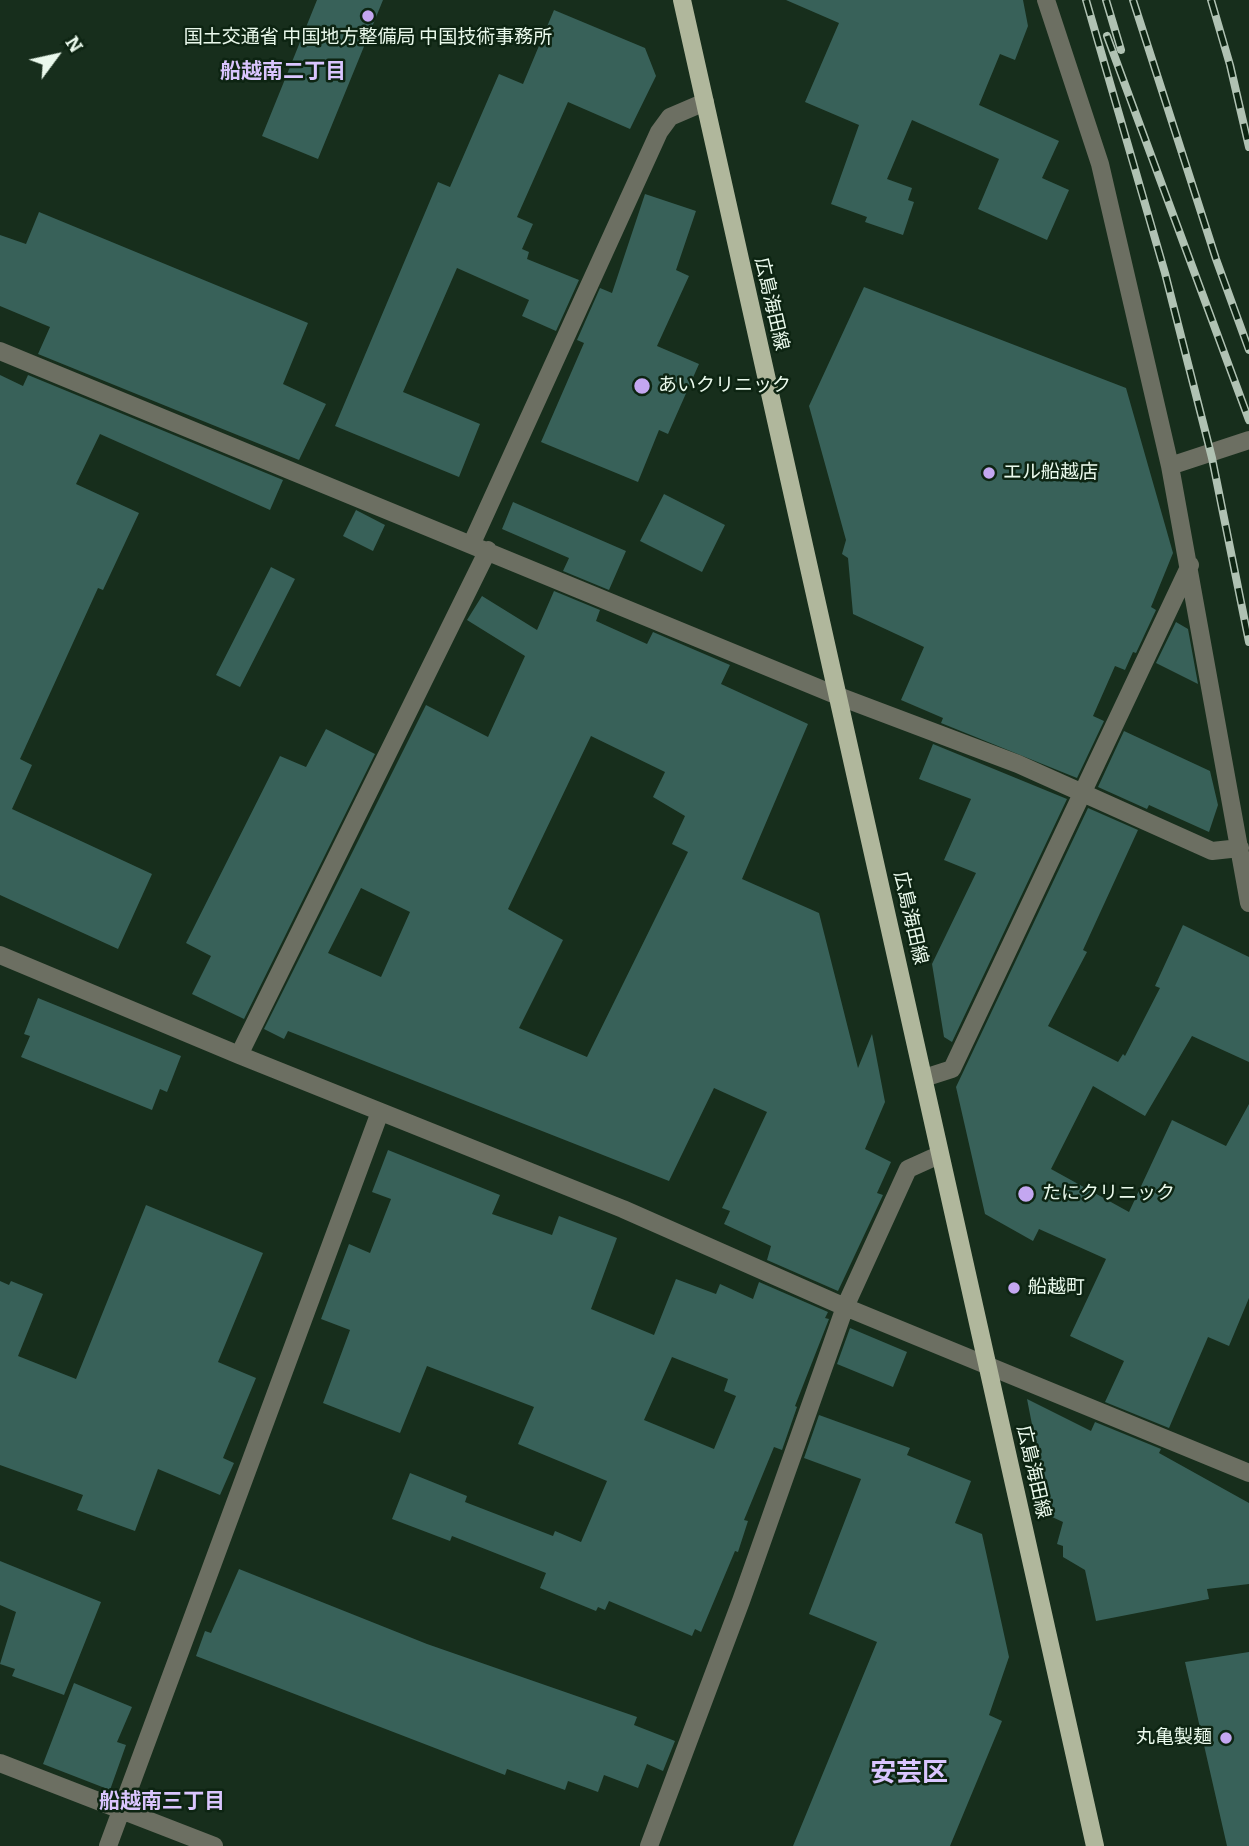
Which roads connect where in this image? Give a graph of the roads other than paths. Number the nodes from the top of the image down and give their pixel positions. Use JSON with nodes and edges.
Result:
{"nodes":[{"id":1,"x":682,"y":0,"type":"edge"},
{"id":2,"x":1046,"y":0,"type":"edge"},
{"id":3,"x":705,"y":102,"type":"junction"},
{"id":4,"x":0,"y":351,"type":"edge"},
{"id":5,"x":1249,"y":440,"type":"edge"},
{"id":6,"x":1170,"y":466,"type":"junction"},
{"id":7,"x":480,"y":546,"type":"junction"},
{"id":8,"x":1190,"y":565,"type":"junction"},
{"id":9,"x":838,"y":695,"type":"junction"},
{"id":10,"x":1083,"y":793,"type":"junction"},
{"id":11,"x":1240,"y":848,"type":"junction"},
{"id":12,"x":1249,"y":903,"type":"edge"},
{"id":13,"x":0,"y":955,"type":"edge"},
{"id":14,"x":239,"y":1055,"type":"junction"},
{"id":15,"x":924,"y":1078,"type":"junction"},
{"id":16,"x":380,"y":1112,"type":"junction"},
{"id":17,"x":939,"y":1155,"type":"junction"},
{"id":18,"x":845,"y":1307,"type":"junction"},
{"id":19,"x":988,"y":1365,"type":"junction"},
{"id":20,"x":1249,"y":1474,"type":"edge"},
{"id":21,"x":0,"y":1763,"type":"edge"},
{"id":22,"x":121,"y":1810,"type":"junction"},
{"id":23,"x":108,"y":1846,"type":"edge"},
{"id":24,"x":214,"y":1846,"type":"edge"},
{"id":25,"x":649,"y":1846,"type":"edge"},
{"id":26,"x":1095,"y":1846,"type":"edge"}],
"edges":[{"from":1,"to":3,"type":"main road","name":"広島海田線"},
{"from":2,"to":6,"type":"street"},
{"from":3,"to":7,"type":"street"},
{"from":3,"to":9,"type":"main road","name":"広島海田線"},
{"from":4,"to":7,"type":"street"},
{"from":5,"to":6,"type":"street"},
{"from":6,"to":8,"type":"street"},
{"from":7,"to":9,"type":"street"},
{"from":7,"to":14,"type":"street"},
{"from":8,"to":10,"type":"street"},
{"from":8,"to":11,"type":"street"},
{"from":9,"to":10,"type":"street"},
{"from":9,"to":15,"type":"main road","name":"広島海田線"},
{"from":10,"to":11,"type":"street"},
{"from":10,"to":15,"type":"street"},
{"from":11,"to":12,"type":"street"},
{"from":13,"to":14,"type":"street"},
{"from":14,"to":16,"type":"street"},
{"from":15,"to":17,"type":"main road","name":"広島海田線"},
{"from":16,"to":18,"type":"street"},
{"from":16,"to":22,"type":"street"},
{"from":17,"to":18,"type":"street"},
{"from":17,"to":19,"type":"main road","name":"広島海田線"},
{"from":18,"to":19,"type":"street"},
{"from":18,"to":25,"type":"street"},
{"from":19,"to":20,"type":"street"},
{"from":19,"to":26,"type":"main road","name":"広島海田線"},
{"from":21,"to":22,"type":"street"},
{"from":22,"to":23,"type":"street"},
{"from":22,"to":24,"type":"street"}]}
